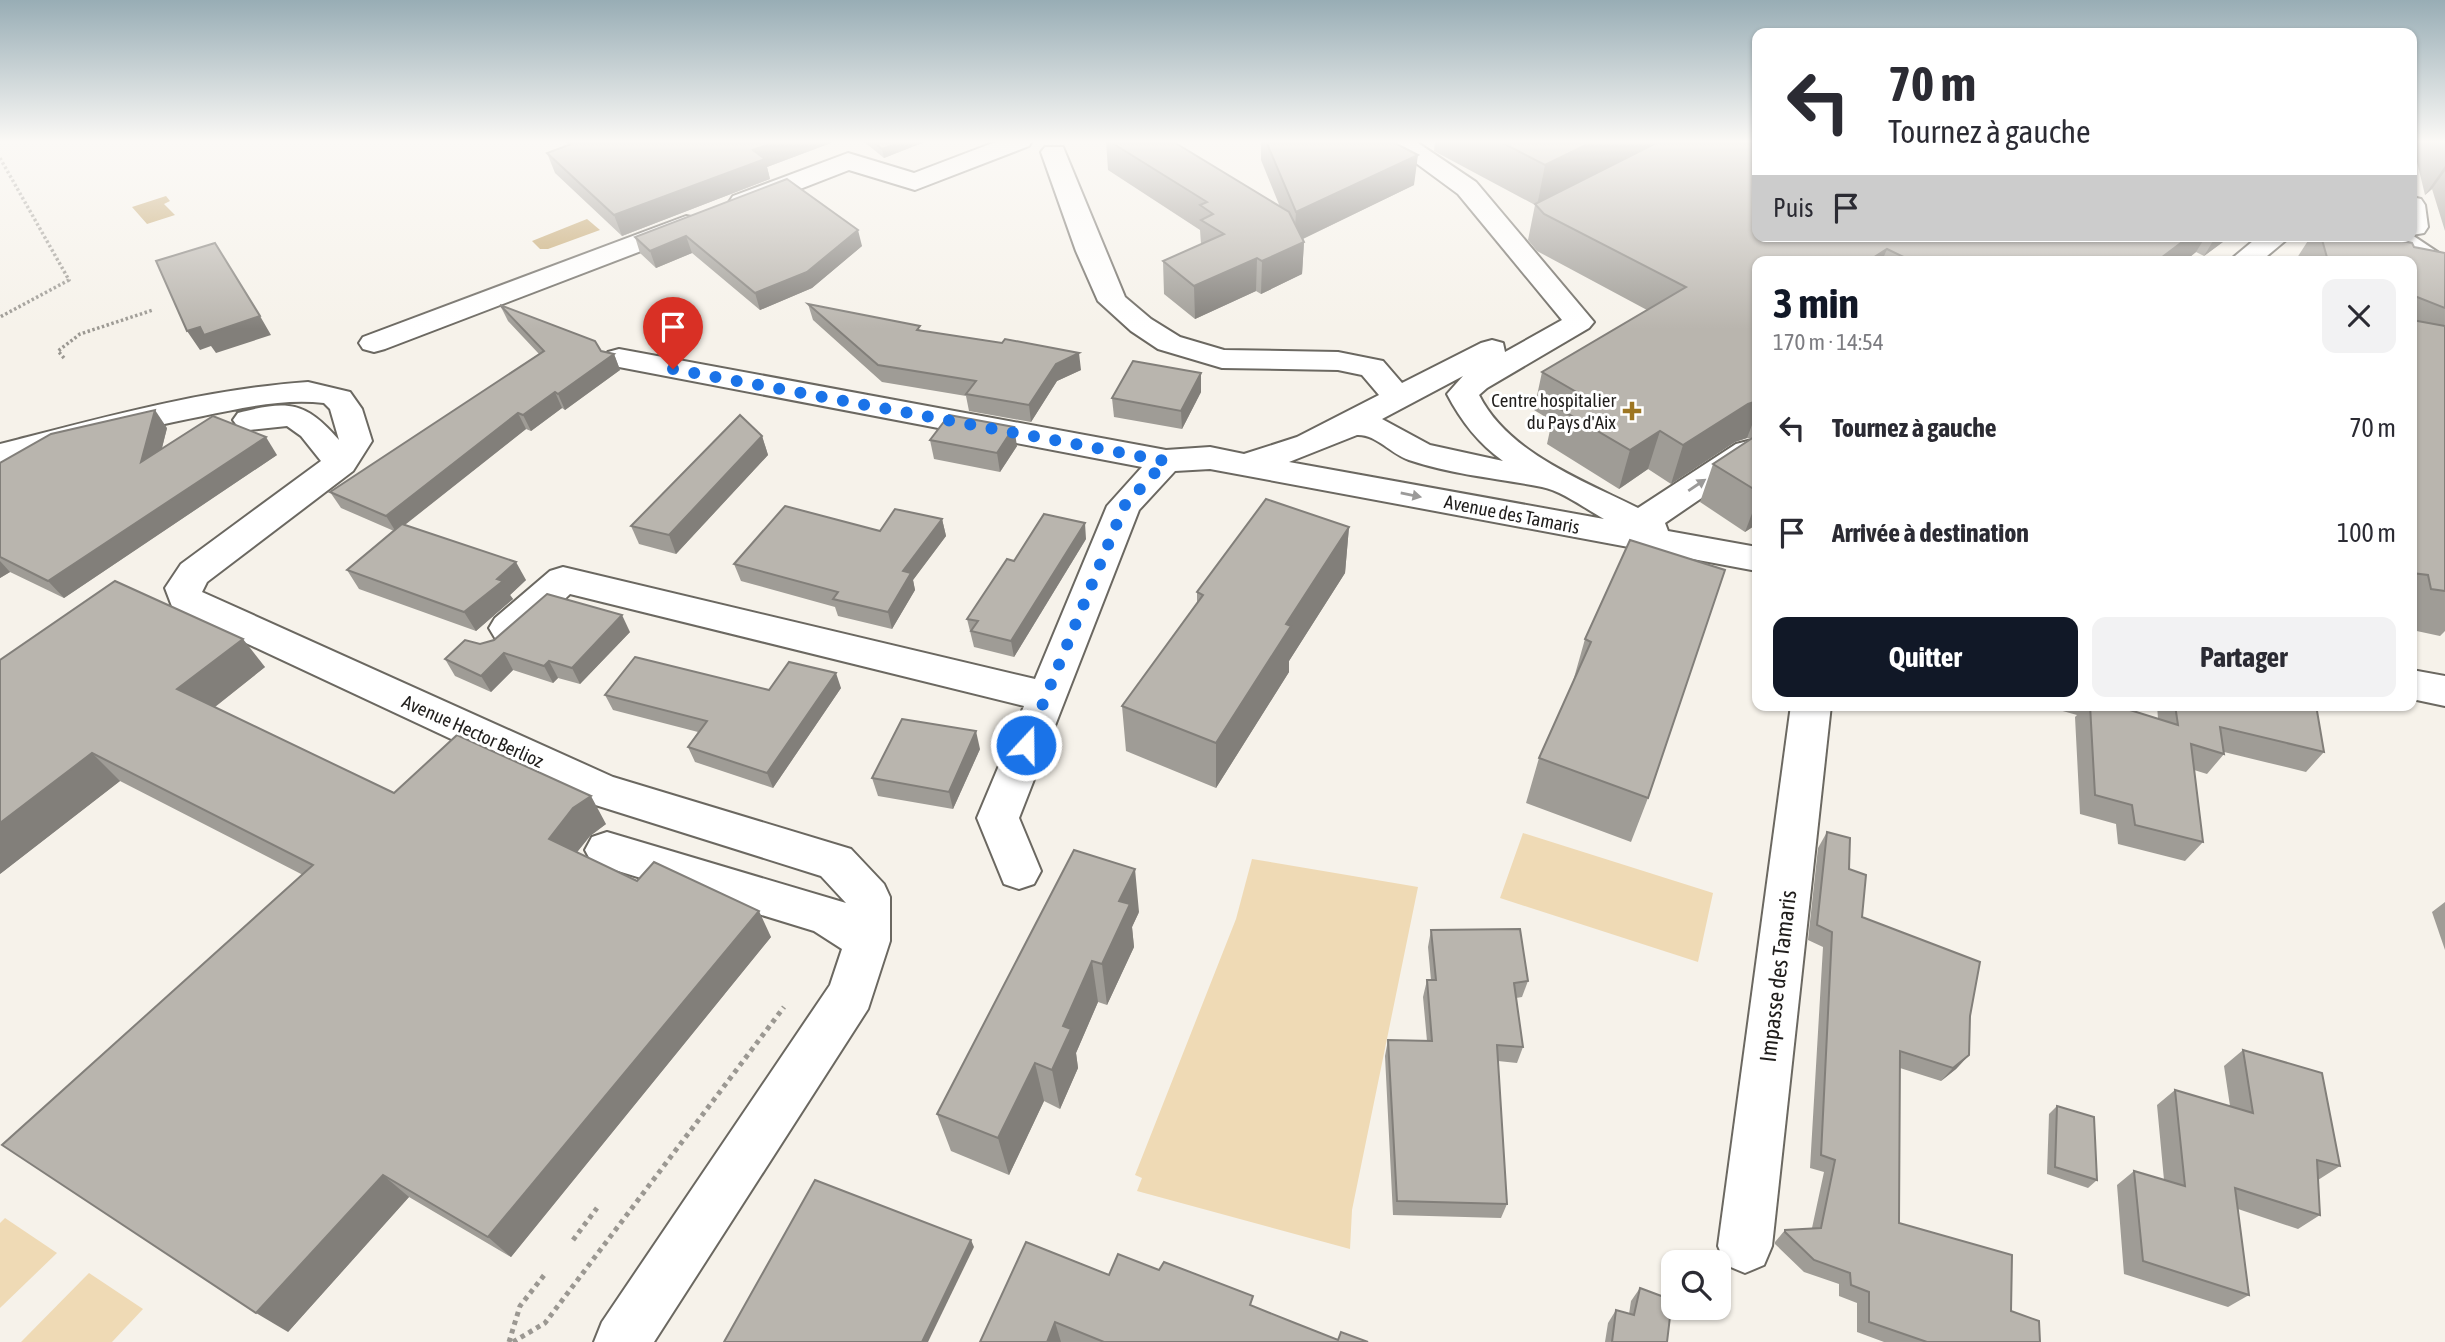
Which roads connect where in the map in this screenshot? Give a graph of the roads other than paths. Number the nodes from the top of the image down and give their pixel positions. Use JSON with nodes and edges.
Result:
{"nodes":[{"id":1,"x":714,"y":204,"type":"edge"},
{"id":2,"x":715,"y":204,"type":"edge"},
{"id":3,"x":1073,"y":204,"type":"edge"},
{"id":4,"x":1487,"y":204,"type":"edge"},
{"id":5,"x":711,"y":205,"type":"junction"},
{"id":6,"x":2417,"y":235,"type":"edge"},
{"id":7,"x":2269,"y":242,"type":"edge"},
{"id":8,"x":556,"y":254,"type":"dead end"},
{"id":9,"x":2250,"y":256,"type":"edge"},
{"id":10,"x":2445,"y":270,"type":"edge"},
{"id":11,"x":1573,"y":314,"type":"junction"},
{"id":12,"x":374,"y":343,"type":"dead end"},
{"id":13,"x":619,"y":358,"type":"dead end"},
{"id":14,"x":1411,"y":390,"type":"junction"},
{"id":15,"x":1463,"y":394,"type":"junction"},
{"id":16,"x":1346,"y":426,"type":"junction"},
{"id":17,"x":171,"y":435,"type":"dead end"},
{"id":18,"x":1752,"y":453,"type":"edge"},
{"id":19,"x":0,"y":455,"type":"edge"},
{"id":20,"x":1166,"y":461,"type":"junction"},
{"id":21,"x":341,"y":463,"type":"junction"},
{"id":22,"x":1244,"y":465,"type":"junction"},
{"id":23,"x":1558,"y":478,"type":"junction"},
{"id":24,"x":1344,"y":482,"type":"junction"},
{"id":25,"x":1597,"y":517,"type":"junction"},
{"id":26,"x":1640,"y":523,"type":"junction"},
{"id":27,"x":1680,"y":545,"type":"junction"},
{"id":28,"x":1752,"y":558,"type":"edge"},
{"id":29,"x":489,"y":644,"type":"edge"},
{"id":30,"x":2417,"y":686,"type":"edge"},
{"id":31,"x":2445,"y":691,"type":"edge"},
{"id":32,"x":1045,"y":696,"type":"junction"},
{"id":33,"x":1810,"y":711,"type":"edge"},
{"id":34,"x":607,"y":850,"type":"dead end"},
{"id":35,"x":1019,"y":871,"type":"dead end"},
{"id":36,"x":867,"y":942,"type":"junction"},
{"id":37,"x":1745,"y":1246,"type":"dead end"},
{"id":38,"x":622,"y":1342,"type":"edge"}],
"edges":[{"from":1,"to":5,"type":"street"},
{"from":2,"to":5,"type":"street"},
{"from":3,"to":14,"type":"street"},
{"from":4,"to":11,"type":"street"},
{"from":5,"to":8,"type":"street"},
{"from":5,"to":12,"type":"street"},
{"from":6,"to":10,"type":"street"},
{"from":7,"to":9,"type":"street"},
{"from":11,"to":14,"type":"street"},
{"from":11,"to":15,"type":"street"},
{"from":13,"to":20,"type":"street","name":"Avenue des Tamaris"},
{"from":14,"to":15,"type":"street"},
{"from":14,"to":16,"type":"street"},
{"from":15,"to":23,"type":"street"},
{"from":16,"to":22,"type":"street","name":"Avenue des Tamaris"},
{"from":16,"to":23,"type":"street","name":"Avenue des Tamaris"},
{"from":16,"to":24,"type":"street"},
{"from":17,"to":21,"type":"street"},
{"from":26,"to":18,"type":"street","one_way":true},
{"from":19,"to":21,"type":"street"},
{"from":20,"to":22,"type":"street","name":"Avenue des Tamaris"},
{"from":20,"to":32,"type":"street"},
{"from":21,"to":36,"type":"street","name":"Avenue Hector Berlioz"},
{"from":22,"to":24,"type":"street","name":"Avenue des Tamaris"},
{"from":23,"to":25,"type":"street","name":"Avenue des Tamaris"},
{"from":24,"to":25,"type":"street","name":"Avenue des Tamaris","one_way":true},
{"from":25,"to":26,"type":"street","name":"Avenue des Tamaris"},
{"from":25,"to":27,"type":"street","name":"Avenue des Tamaris"},
{"from":26,"to":27,"type":"street","name":"Avenue des Tamaris"},
{"from":27,"to":28,"type":"street","name":"Avenue des Tamaris"},
{"from":29,"to":32,"type":"street"},
{"from":30,"to":31,"type":"street"},
{"from":32,"to":35,"type":"street"},
{"from":33,"to":37,"type":"street","name":"Impasse des Tamaris"},
{"from":34,"to":36,"type":"street"},
{"from":36,"to":38,"type":"street","name":"Avenue Hector Berlioz"}]}
